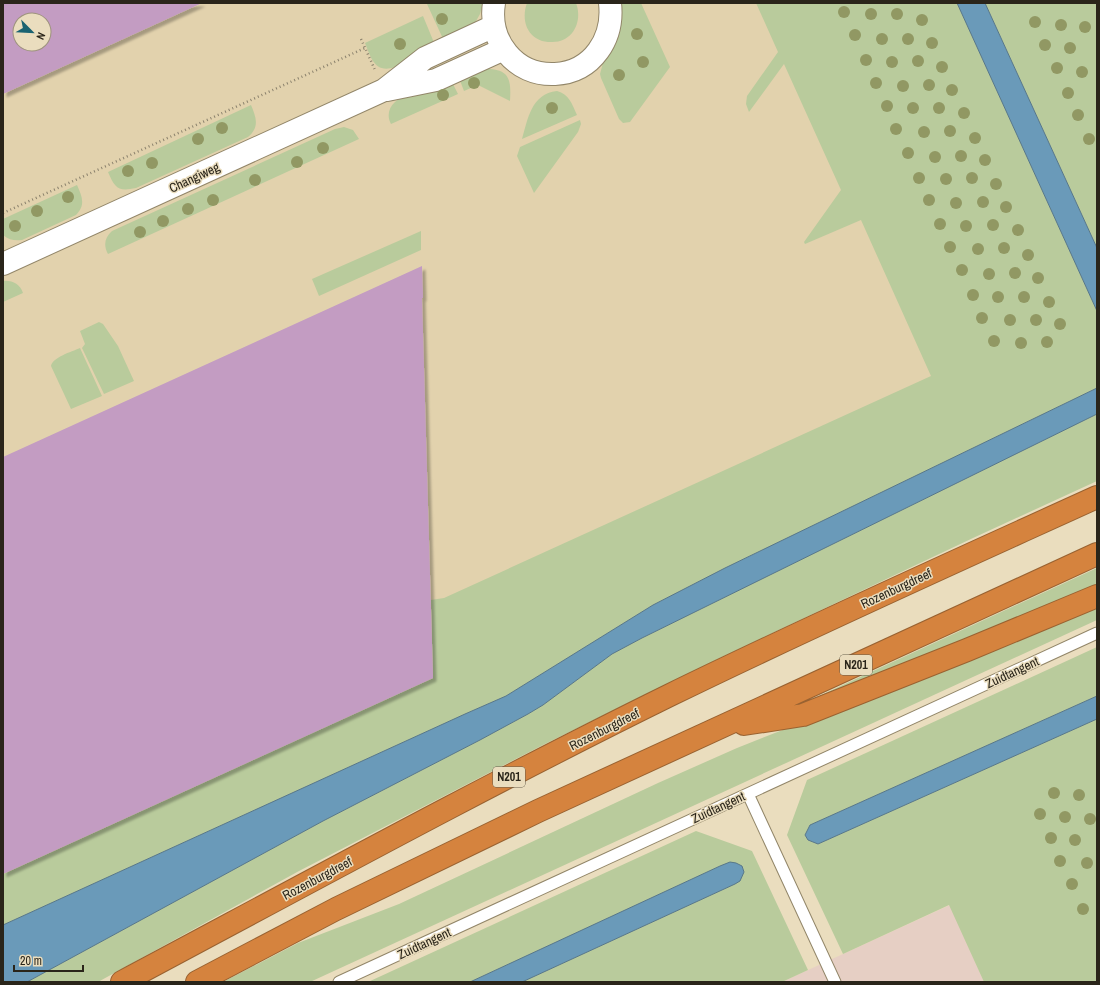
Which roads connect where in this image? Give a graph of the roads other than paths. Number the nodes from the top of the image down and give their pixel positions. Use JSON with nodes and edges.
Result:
{"nodes":[{"id":1,"x":494,"y":3,"type":"edge"},
{"id":2,"x":610,"y":3,"type":"edge"},
{"id":3,"x":494,"y":26,"type":"junction"},
{"id":4,"x":504,"y":49,"type":"junction"},
{"id":5,"x":384,"y":90,"type":"junction"},
{"id":6,"x":3,"y":264,"type":"edge"},
{"id":7,"x":1097,"y":497,"type":"edge"},
{"id":8,"x":1097,"y":554,"type":"edge"},
{"id":9,"x":1097,"y":596,"type":"edge"},
{"id":10,"x":1097,"y":633,"type":"edge"},
{"id":11,"x":720,"y":728,"type":"junction"},
{"id":12,"x":748,"y":794,"type":"junction"},
{"id":13,"x":122,"y":982,"type":"edge"},
{"id":14,"x":197,"y":982,"type":"edge"},
{"id":15,"x":339,"y":982,"type":"edge"},
{"id":16,"x":835,"y":982,"type":"edge"}],
"edges":[{"from":1,"to":3,"type":"street"},
{"from":2,"to":4,"type":"street"},
{"from":3,"to":4,"type":"street"},
{"from":3,"to":5,"type":"street","name":"Changiweg"},
{"from":4,"to":5,"type":"street","name":"Changiweg"},
{"from":5,"to":6,"type":"street","name":"Changiweg"},
{"from":7,"to":13,"type":"highway","name":"Rozenburgdreef","number":"N201"},
{"from":8,"to":11,"type":"highway","number":"N201"},
{"from":9,"to":11,"type":"highway"},
{"from":10,"to":12,"type":"lane","name":"Zuidtangent"},
{"from":11,"to":14,"type":"highway","number":"N201"},
{"from":12,"to":15,"type":"lane","name":"Zuidtangent"},
{"from":12,"to":16,"type":"lane"}]}
